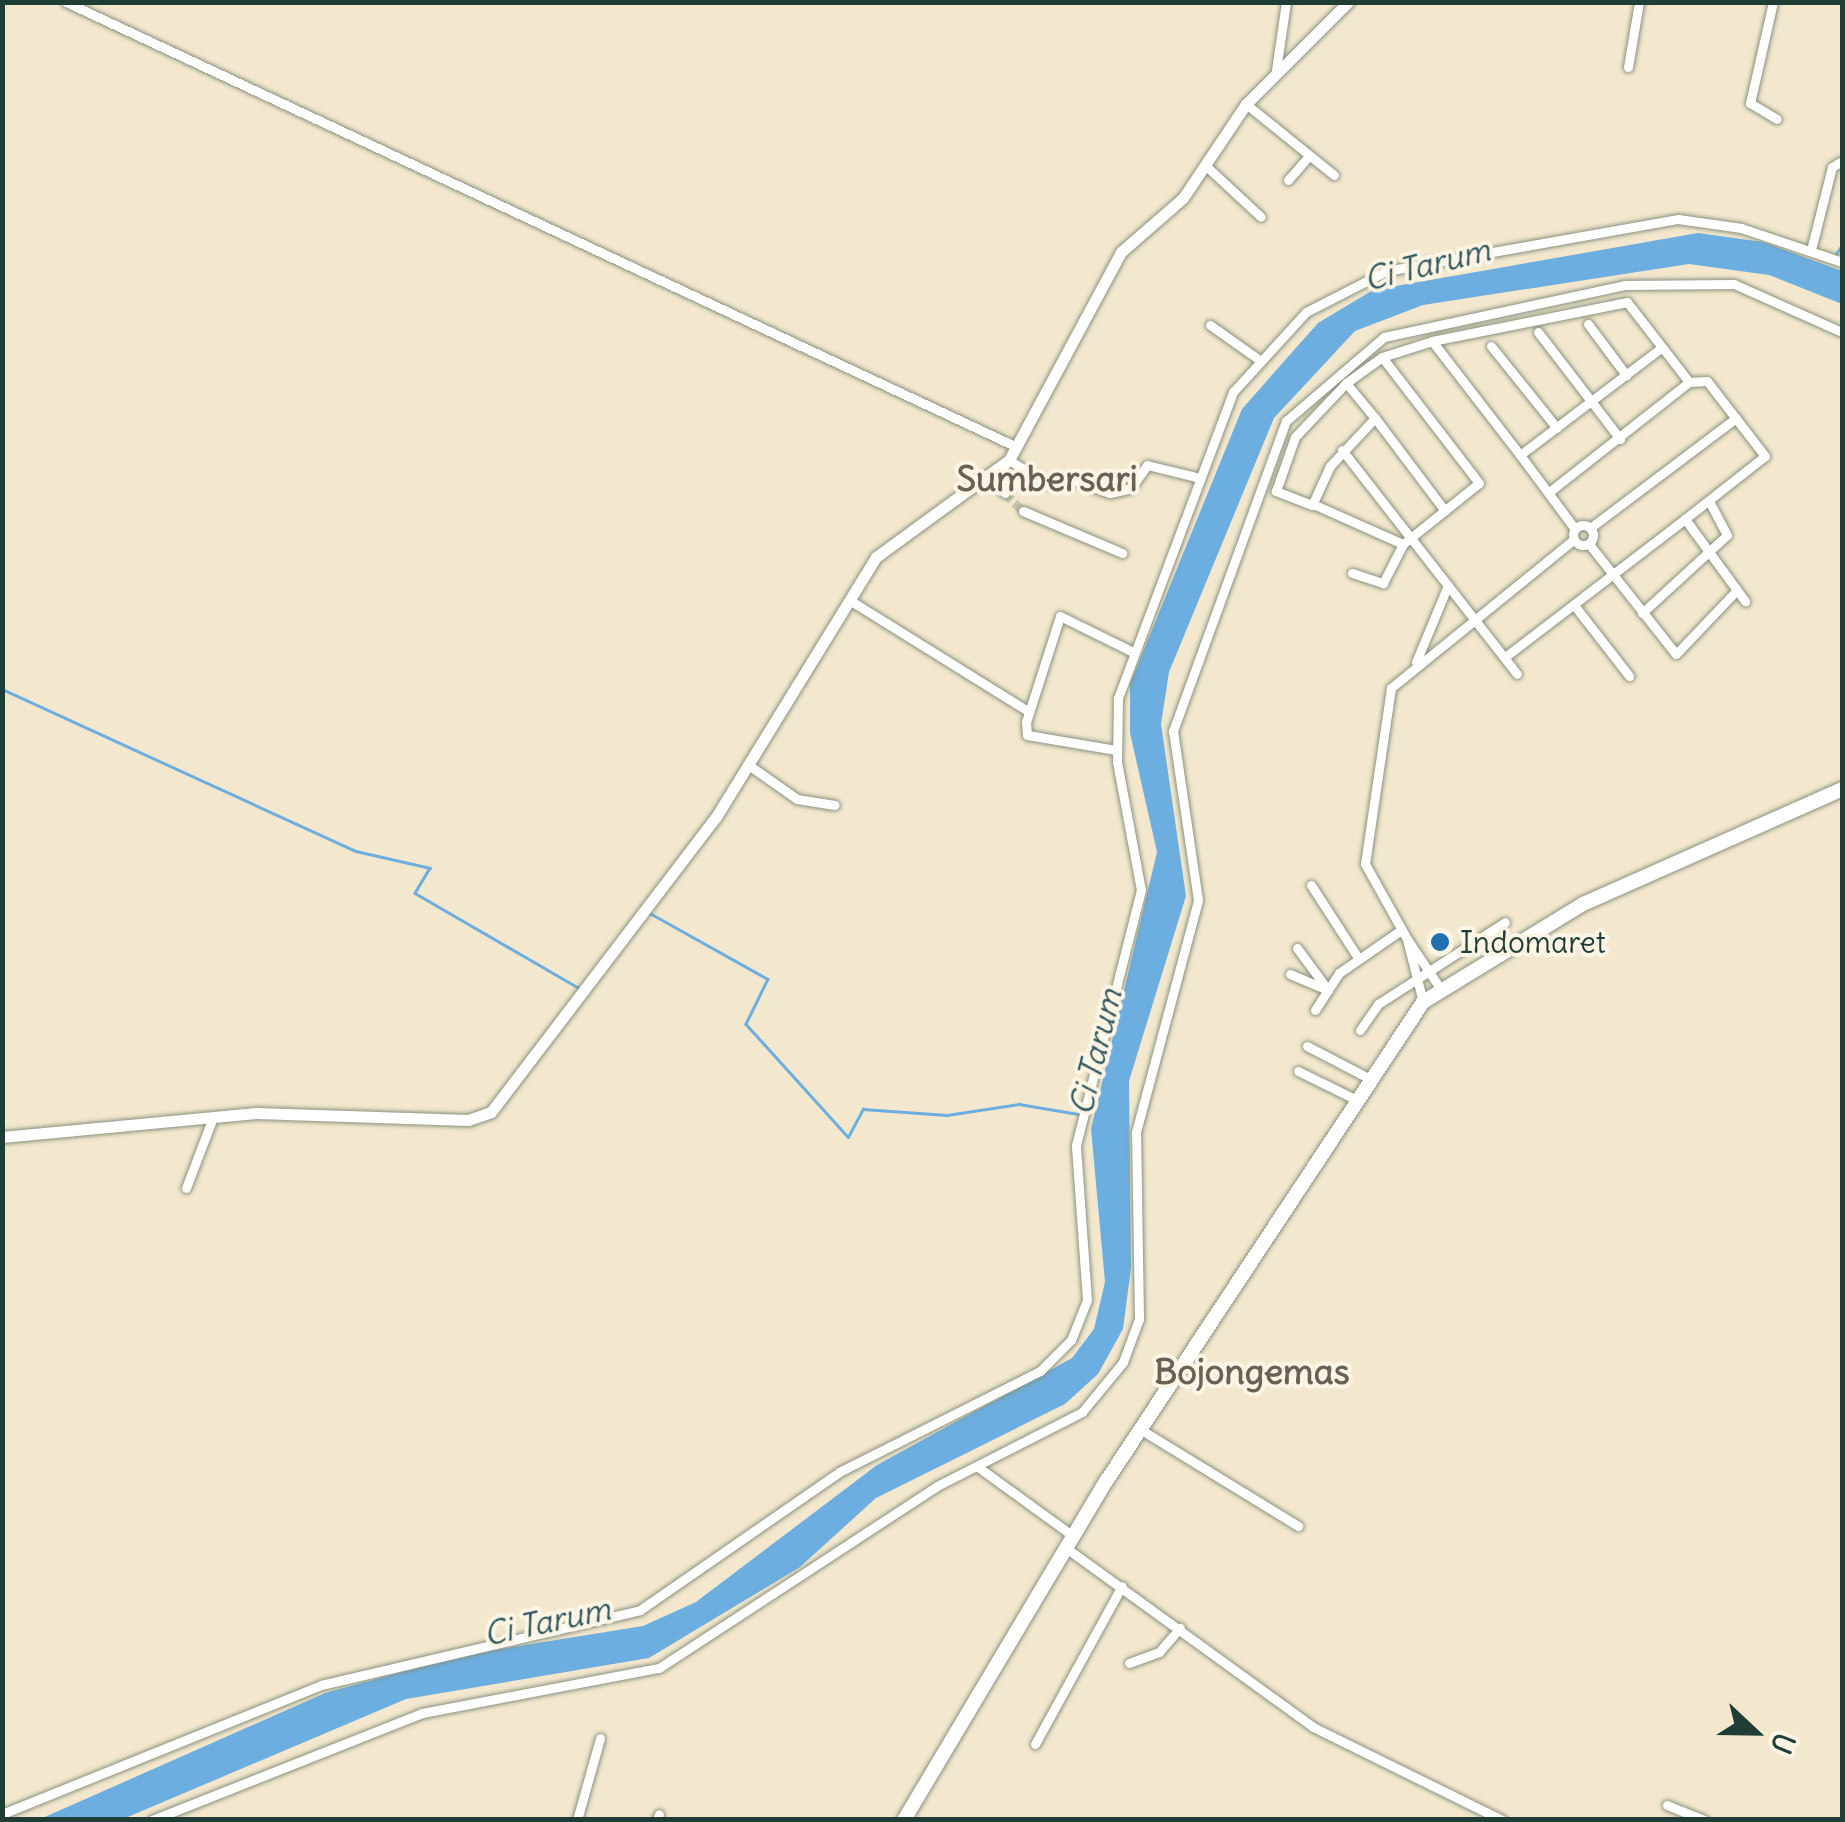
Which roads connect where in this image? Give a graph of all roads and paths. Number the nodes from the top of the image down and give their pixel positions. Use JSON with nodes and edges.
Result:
{"nodes":[{"id":1,"x":66,"y":2,"type":"edge"},
{"id":2,"x":1286,"y":2,"type":"edge"},
{"id":3,"x":1348,"y":2,"type":"edge"},
{"id":4,"x":1640,"y":2,"type":"edge"},
{"id":5,"x":1774,"y":2,"type":"edge"},
{"id":6,"x":1628,"y":67,"type":"dead end"},
{"id":7,"x":1276,"y":70,"type":"junction"},
{"id":8,"x":1246,"y":104,"type":"junction"},
{"id":9,"x":1777,"y":119,"type":"dead end"},
{"id":10,"x":1306,"y":158,"type":"junction"},
{"id":11,"x":1842,"y":160,"type":"edge"},
{"id":12,"x":1205,"y":165,"type":"junction"},
{"id":13,"x":1334,"y":175,"type":"dead end"},
{"id":14,"x":1288,"y":180,"type":"dead end"},
{"id":15,"x":1261,"y":217,"type":"dead end"},
{"id":16,"x":1812,"y":246,"type":"junction"},
{"id":17,"x":1841,"y":261,"type":"edge"},
{"id":18,"x":1588,"y":324,"type":"dead end"},
{"id":19,"x":1210,"y":325,"type":"dead end"},
{"id":20,"x":1538,"y":332,"type":"dead end"},
{"id":21,"x":1842,"y":332,"type":"edge"},
{"id":22,"x":1432,"y":341,"type":"junction"},
{"id":23,"x":1491,"y":346,"type":"dead end"},
{"id":24,"x":1661,"y":348,"type":"junction"},
{"id":25,"x":1382,"y":357,"type":"junction"},
{"id":26,"x":1258,"y":359,"type":"junction"},
{"id":27,"x":1626,"y":374,"type":"junction"},
{"id":28,"x":1689,"y":382,"type":"junction"},
{"id":29,"x":1346,"y":383,"type":"junction"},
{"id":30,"x":1591,"y":401,"type":"junction"},
{"id":31,"x":1375,"y":418,"type":"junction"},
{"id":32,"x":1736,"y":418,"type":"junction"},
{"id":33,"x":1556,"y":428,"type":"junction"},
{"id":34,"x":1620,"y":439,"type":"junction"},
{"id":35,"x":1017,"y":447,"type":"junction"},
{"id":36,"x":1342,"y":450,"type":"junction"},
{"id":37,"x":1520,"y":455,"type":"junction"},
{"id":38,"x":1009,"y":460,"type":"junction"},
{"id":39,"x":988,"y":476,"type":"junction"},
{"id":40,"x":1196,"y":477,"type":"junction"},
{"id":41,"x":1549,"y":492,"type":"junction"},
{"id":42,"x":1005,"y":494,"type":"tunnel mouth"},
{"id":43,"x":1709,"y":501,"type":"junction"},
{"id":44,"x":1313,"y":504,"type":"junction"},
{"id":45,"x":1445,"y":510,"type":"junction"},
{"id":46,"x":1023,"y":511,"type":"tunnel mouth"},
{"id":47,"x":1685,"y":519,"type":"junction"},
{"id":48,"x":1590,"y":528,"type":"junction"},
{"id":49,"x":1574,"y":534,"type":"junction"},
{"id":50,"x":1407,"y":540,"type":"junction"},
{"id":51,"x":1588,"y":544,"type":"junction"},
{"id":52,"x":1122,"y":553,"type":"dead end"},
{"id":53,"x":1709,"y":554,"type":"junction"},
{"id":54,"x":1352,"y":572,"type":"dead end"},
{"id":55,"x":1613,"y":576,"type":"junction"},
{"id":56,"x":1448,"y":585,"type":"junction"},
{"id":57,"x":1736,"y":591,"type":"junction"},
{"id":58,"x":851,"y":601,"type":"junction"},
{"id":59,"x":1746,"y":601,"type":"dead end"},
{"id":60,"x":1574,"y":605,"type":"junction"},
{"id":61,"x":1642,"y":613,"type":"junction"},
{"id":62,"x":1476,"y":617,"type":"junction"},
{"id":63,"x":1133,"y":645,"type":"junction"},
{"id":64,"x":1505,"y":657,"type":"junction"},
{"id":65,"x":1416,"y":662,"type":"junction"},
{"id":66,"x":1518,"y":674,"type":"dead end"},
{"id":67,"x":1630,"y":676,"type":"dead end"},
{"id":68,"x":1028,"y":711,"type":"junction"},
{"id":69,"x":1116,"y":750,"type":"junction"},
{"id":70,"x":750,"y":766,"type":"junction"},
{"id":71,"x":1842,"y":788,"type":"edge"},
{"id":72,"x":834,"y":805,"type":"dead end"},
{"id":73,"x":1311,"y":885,"type":"dead end"},
{"id":74,"x":1506,"y":922,"type":"dead end"},
{"id":75,"x":1404,"y":934,"type":"junction"},
{"id":76,"x":1297,"y":948,"type":"dead end"},
{"id":77,"x":1358,"y":956,"type":"junction"},
{"id":78,"x":1431,"y":972,"type":"junction"},
{"id":79,"x":1290,"y":974,"type":"dead end"},
{"id":80,"x":1416,"y":982,"type":"junction"},
{"id":81,"x":1440,"y":988,"type":"junction"},
{"id":82,"x":1328,"y":990,"type":"junction"},
{"id":83,"x":1423,"y":1002,"type":"junction"},
{"id":84,"x":1315,"y":1010,"type":"dead end"},
{"id":85,"x":1360,"y":1030,"type":"dead end"},
{"id":86,"x":1307,"y":1046,"type":"dead end"},
{"id":87,"x":1298,"y":1071,"type":"dead end"},
{"id":88,"x":1372,"y":1080,"type":"junction"},
{"id":89,"x":1359,"y":1101,"type":"junction"},
{"id":90,"x":212,"y":1120,"type":"junction"},
{"id":91,"x":2,"y":1137,"type":"edge"},
{"id":92,"x":186,"y":1188,"type":"dead end"},
{"id":93,"x":1143,"y":1431,"type":"junction"},
{"id":94,"x":978,"y":1467,"type":"junction"},
{"id":95,"x":1298,"y":1526,"type":"dead end"},
{"id":96,"x":1069,"y":1542,"type":"junction"},
{"id":97,"x":1122,"y":1586,"type":"junction"},
{"id":98,"x":1180,"y":1628,"type":"junction"},
{"id":99,"x":1129,"y":1663,"type":"dead end"},
{"id":100,"x":600,"y":1738,"type":"dead end"},
{"id":101,"x":1036,"y":1744,"type":"dead end"},
{"id":102,"x":1667,"y":1805,"type":"dead end"},
{"id":103,"x":2,"y":1814,"type":"edge"},
{"id":104,"x":152,"y":1820,"type":"edge"},
{"id":105,"x":576,"y":1820,"type":"edge"},
{"id":106,"x":904,"y":1820,"type":"edge"},
{"id":107,"x":1502,"y":1820,"type":"edge"},
{"id":108,"x":1704,"y":1820,"type":"edge"}],
"edges":[{"from":1,"to":35,"type":"street"},
{"from":2,"to":7,"type":"street"},
{"from":3,"to":7,"type":"street"},
{"from":4,"to":6,"type":"street"},
{"from":5,"to":9,"type":"street"},
{"from":7,"to":8,"type":"street"},
{"from":8,"to":10,"type":"street"},
{"from":8,"to":12,"type":"street"},
{"from":10,"to":13,"type":"street"},
{"from":10,"to":14,"type":"street"},
{"from":11,"to":16,"type":"street"},
{"from":12,"to":15,"type":"street"},
{"from":12,"to":35,"type":"street"},
{"from":16,"to":17,"type":"street"},
{"from":16,"to":26,"type":"street"},
{"from":18,"to":27,"type":"street"},
{"from":19,"to":26,"type":"street"},
{"from":20,"to":30,"type":"street"},
{"from":21,"to":94,"type":"street"},
{"from":22,"to":24,"type":"street"},
{"from":22,"to":25,"type":"street"},
{"from":22,"to":37,"type":"street"},
{"from":23,"to":33,"type":"street"},
{"from":24,"to":27,"type":"street"},
{"from":24,"to":28,"type":"street"},
{"from":25,"to":29,"type":"street"},
{"from":25,"to":45,"type":"street"},
{"from":26,"to":40,"type":"street"},
{"from":27,"to":30,"type":"street"},
{"from":28,"to":32,"type":"street"},
{"from":28,"to":34,"type":"street"},
{"from":29,"to":31,"type":"street"},
{"from":29,"to":44,"type":"street"},
{"from":30,"to":33,"type":"street"},
{"from":30,"to":34,"type":"street"},
{"from":31,"to":36,"type":"street"},
{"from":31,"to":45,"type":"street"},
{"from":32,"to":43,"type":"street"},
{"from":32,"to":48,"type":"street"},
{"from":33,"to":37,"type":"street"},
{"from":34,"to":41,"type":"street"},
{"from":35,"to":38,"type":"street"},
{"from":36,"to":44,"type":"street"},
{"from":36,"to":50,"type":"street"},
{"from":37,"to":41,"type":"street"},
{"from":38,"to":39,"type":"street"},
{"from":38,"to":40,"type":"street"},
{"from":39,"to":42,"type":"street"},
{"from":39,"to":58,"type":"street"},
{"from":40,"to":63,"type":"street"},
{"from":41,"to":49,"type":"street"},
{"from":43,"to":47,"type":"street"},
{"from":43,"to":53,"type":"street"},
{"from":44,"to":50,"type":"street"},
{"from":45,"to":50,"type":"street"},
{"from":46,"to":52,"type":"street"},
{"from":47,"to":53,"type":"street"},
{"from":47,"to":55,"type":"street"},
{"from":48,"to":49,"type":"street"},
{"from":48,"to":51,"type":"street"},
{"from":49,"to":51,"type":"street"},
{"from":49,"to":62,"type":"street"},
{"from":50,"to":54,"type":"street"},
{"from":50,"to":56,"type":"street"},
{"from":51,"to":55,"type":"street"},
{"from":53,"to":57,"type":"street"},
{"from":53,"to":61,"type":"street"},
{"from":55,"to":60,"type":"street"},
{"from":55,"to":61,"type":"street"},
{"from":56,"to":62,"type":"street"},
{"from":56,"to":65,"type":"street"},
{"from":57,"to":59,"type":"street"},
{"from":57,"to":61,"type":"street"},
{"from":58,"to":68,"type":"street"},
{"from":58,"to":70,"type":"street"},
{"from":60,"to":64,"type":"street"},
{"from":60,"to":67,"type":"street"},
{"from":62,"to":64,"type":"street"},
{"from":62,"to":65,"type":"street"},
{"from":63,"to":68,"type":"street"},
{"from":63,"to":69,"type":"street"},
{"from":64,"to":66,"type":"street"},
{"from":65,"to":75,"type":"street"},
{"from":68,"to":69,"type":"street"},
{"from":69,"to":103,"type":"street"},
{"from":70,"to":72,"type":"street"},
{"from":70,"to":90,"type":"street"},
{"from":71,"to":81,"type":"main road"},
{"from":73,"to":77,"type":"street"},
{"from":74,"to":78,"type":"street"},
{"from":75,"to":77,"type":"street"},
{"from":75,"to":78,"type":"street"},
{"from":75,"to":80,"type":"street"},
{"from":76,"to":82,"type":"street"},
{"from":77,"to":82,"type":"street"},
{"from":78,"to":80,"type":"street"},
{"from":78,"to":81,"type":"street"},
{"from":79,"to":82,"type":"street"},
{"from":80,"to":83,"type":"street"},
{"from":80,"to":85,"type":"street"},
{"from":81,"to":83,"type":"main road"},
{"from":82,"to":84,"type":"street"},
{"from":83,"to":88,"type":"main road"},
{"from":86,"to":88,"type":"street"},
{"from":87,"to":89,"type":"street"},
{"from":88,"to":89,"type":"main road"},
{"from":89,"to":93,"type":"main road"},
{"from":90,"to":91,"type":"street"},
{"from":90,"to":92,"type":"street"},
{"from":93,"to":95,"type":"street"},
{"from":93,"to":96,"type":"main road"},
{"from":94,"to":96,"type":"street"},
{"from":94,"to":104,"type":"street"},
{"from":96,"to":97,"type":"street"},
{"from":96,"to":106,"type":"main road"},
{"from":97,"to":98,"type":"street"},
{"from":97,"to":101,"type":"street"},
{"from":98,"to":99,"type":"street"},
{"from":98,"to":107,"type":"street"},
{"from":100,"to":105,"type":"street"},
{"from":102,"to":108,"type":"street"}]}
